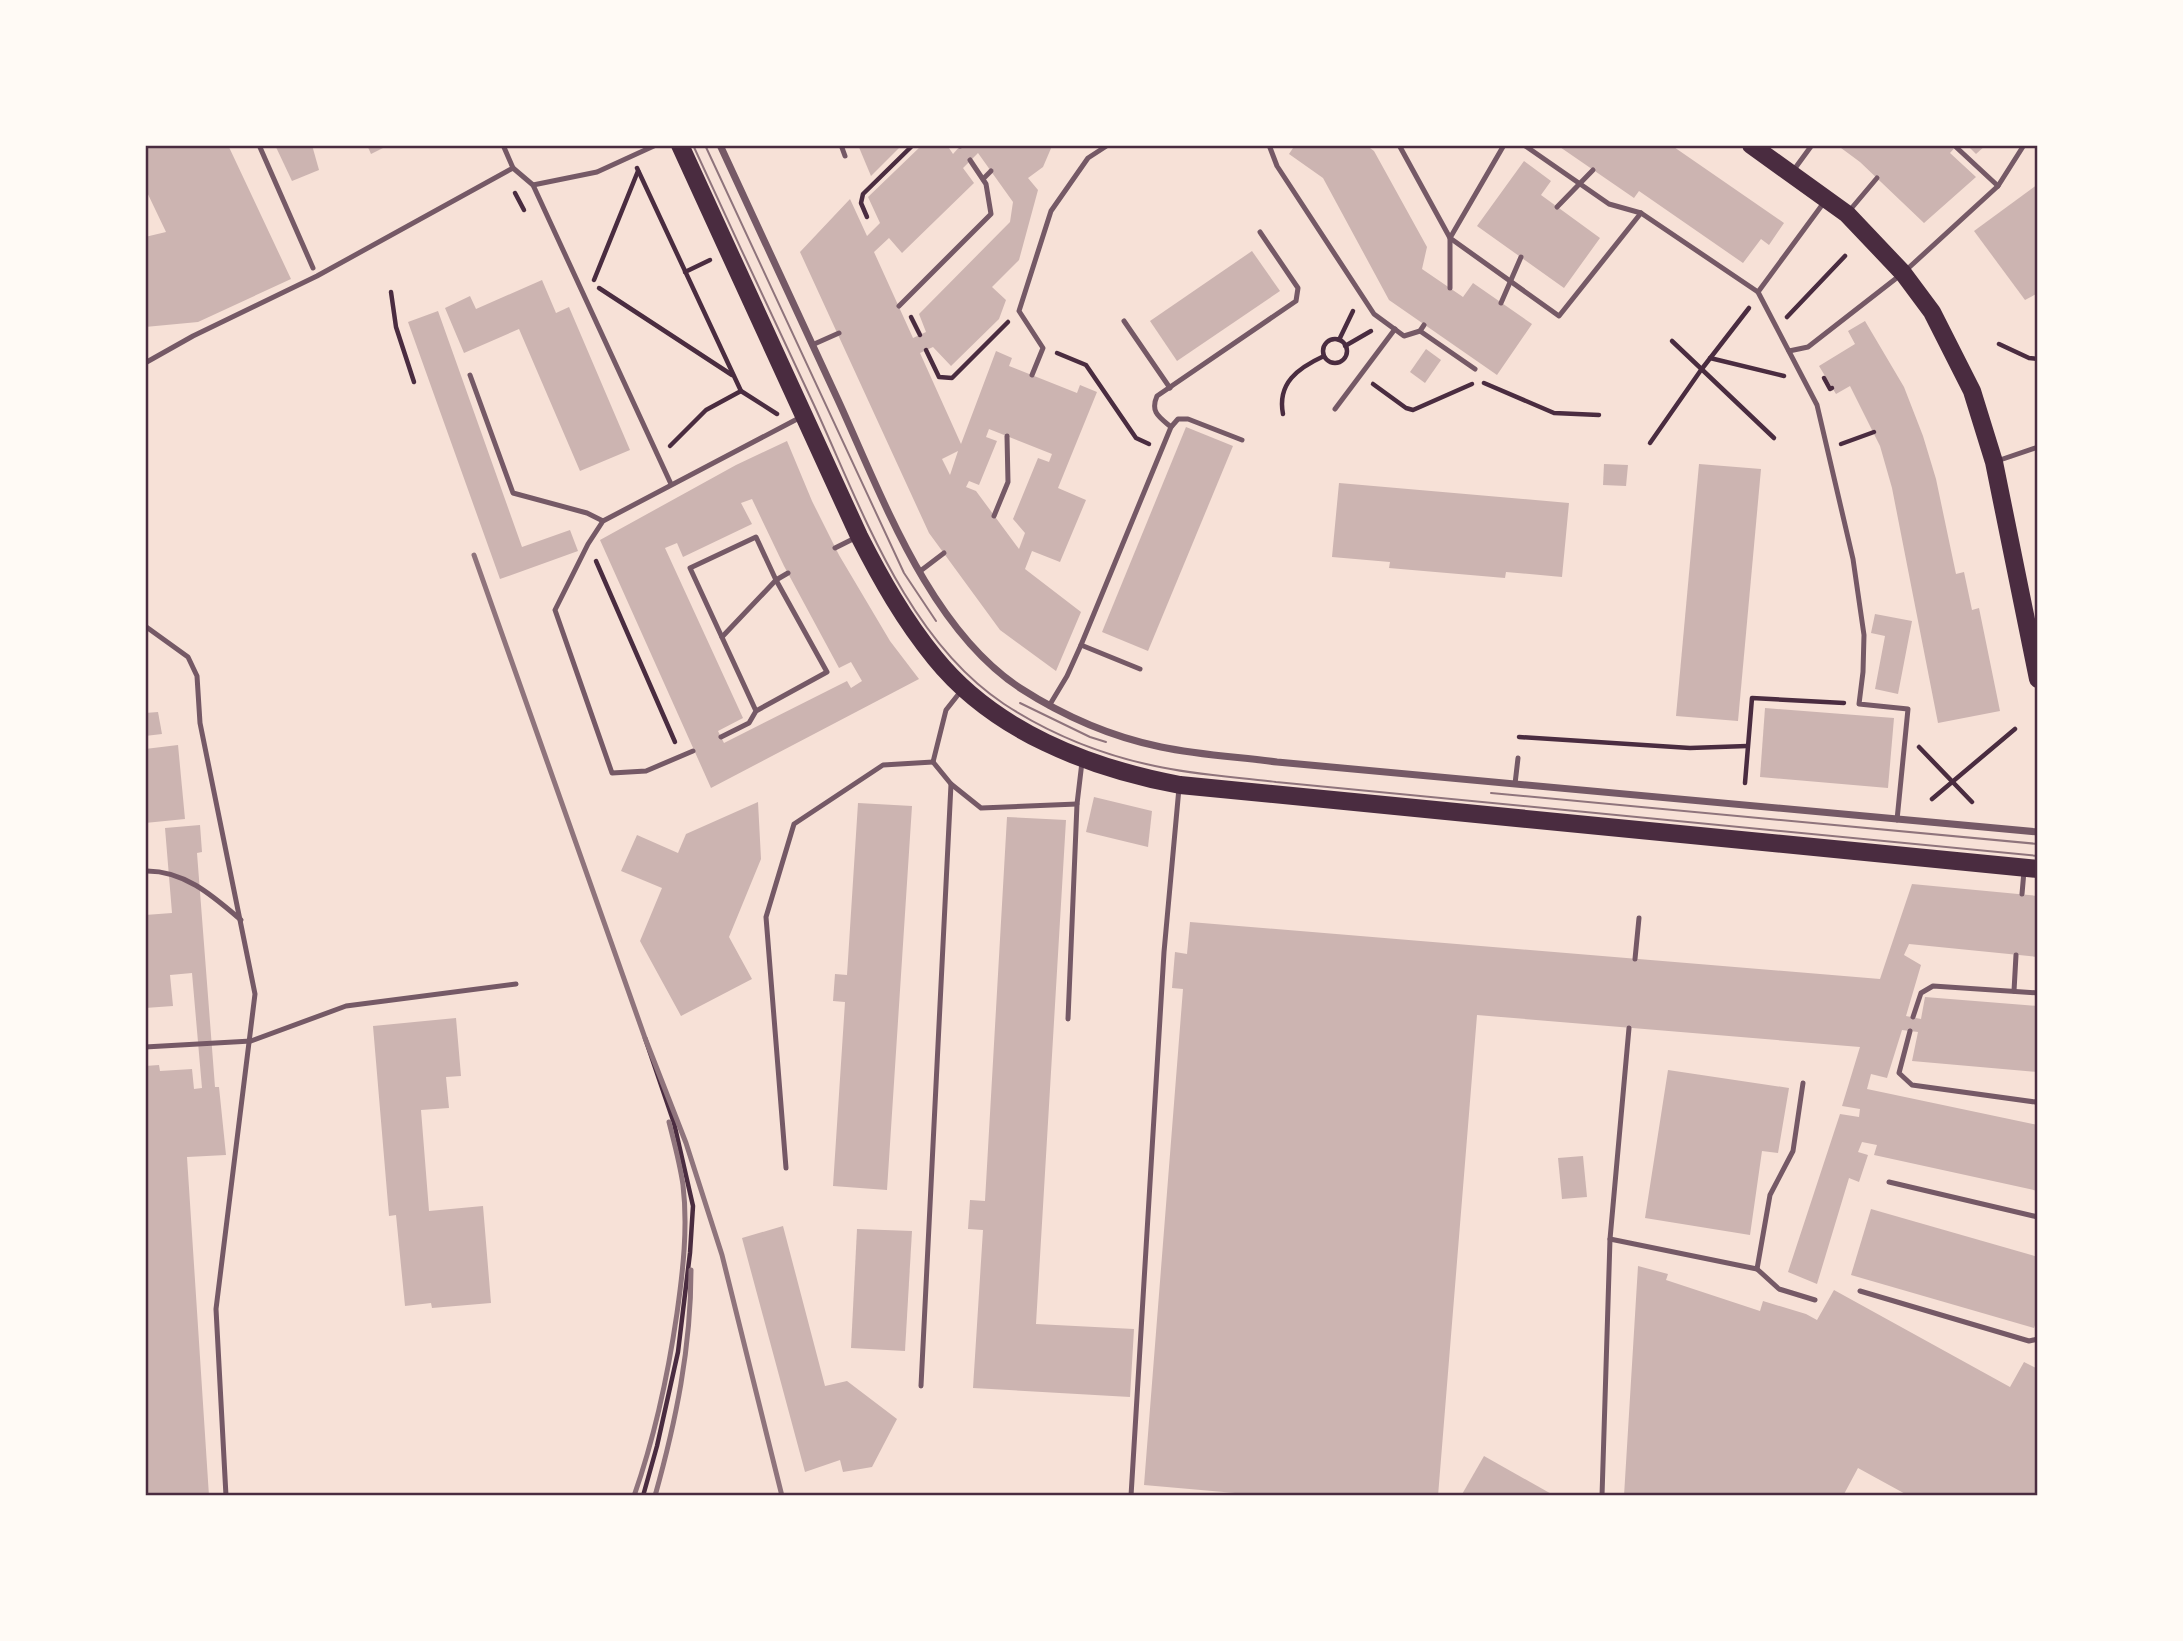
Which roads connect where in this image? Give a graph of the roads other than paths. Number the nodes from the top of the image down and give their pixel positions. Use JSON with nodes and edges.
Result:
{"nodes":[{"id":1,"x":259,"y":145,"type":"edge"},
{"id":2,"x":503,"y":145,"type":"edge"},
{"id":3,"x":656,"y":145,"type":"edge"},
{"id":4,"x":680,"y":145,"type":"edge"},
{"id":5,"x":720,"y":145,"type":"edge"},
{"id":6,"x":841,"y":145,"type":"edge"},
{"id":7,"x":1108,"y":145,"type":"edge"},
{"id":8,"x":1269,"y":145,"type":"edge"},
{"id":9,"x":1399,"y":145,"type":"edge"},
{"id":10,"x":1504,"y":145,"type":"edge"},
{"id":11,"x":1524,"y":145,"type":"edge"},
{"id":12,"x":1751,"y":145,"type":"edge"},
{"id":13,"x":1812,"y":145,"type":"edge"},
{"id":14,"x":2024,"y":145,"type":"edge"},
{"id":15,"x":1956,"y":147,"type":"edge"},
{"id":16,"x":845,"y":156,"type":"dead end"},
{"id":17,"x":970,"y":160,"type":"dead end"},
{"id":18,"x":513,"y":168,"type":"junction"},
{"id":19,"x":1593,"y":170,"type":"dead end"},
{"id":20,"x":991,"y":172,"type":"dead end"},
{"id":21,"x":1791,"y":174,"type":"junction"},
{"id":22,"x":1877,"y":178,"type":"dead end"},
{"id":23,"x":983,"y":179,"type":"junction"},
{"id":24,"x":1580,"y":184,"type":"junction"},
{"id":25,"x":533,"y":185,"type":"junction"},
{"id":26,"x":1998,"y":186,"type":"junction"},
{"id":27,"x":1827,"y":198,"type":"junction"},
{"id":28,"x":1557,"y":207,"type":"dead end"},
{"id":29,"x":1641,"y":214,"type":"junction"},
{"id":30,"x":1847,"y":214,"type":"junction"},
{"id":31,"x":1260,"y":232,"type":"dead end"},
{"id":32,"x":1450,"y":238,"type":"junction"},
{"id":33,"x":1521,"y":257,"type":"dead end"},
{"id":34,"x":313,"y":268,"type":"dead end"},
{"id":35,"x":1903,"y":273,"type":"junction"},
{"id":36,"x":1510,"y":281,"type":"junction"},
{"id":37,"x":1450,"y":288,"type":"dead end"},
{"id":38,"x":1758,"y":292,"type":"junction"},
{"id":39,"x":1501,"y":303,"type":"dead end"},
{"id":40,"x":899,"y":306,"type":"dead end"},
{"id":41,"x":1124,"y":321,"type":"dead end"},
{"id":42,"x":1395,"y":329,"type":"junction"},
{"id":43,"x":839,"y":333,"type":"dead end"},
{"id":44,"x":812,"y":345,"type":"junction"},
{"id":45,"x":1789,"y":351,"type":"junction"},
{"id":46,"x":145,"y":363,"type":"edge"},
{"id":47,"x":1475,"y":369,"type":"dead end"},
{"id":48,"x":470,"y":375,"type":"dead end"},
{"id":49,"x":1032,"y":375,"type":"dead end"},
{"id":50,"x":1170,"y":388,"type":"junction"},
{"id":51,"x":1335,"y":409,"type":"dead end"},
{"id":52,"x":804,"y":416,"type":"junction"},
{"id":53,"x":1171,"y":427,"type":"junction"},
{"id":54,"x":1007,"y":436,"type":"dead end"},
{"id":55,"x":1242,"y":440,"type":"dead end"},
{"id":56,"x":2038,"y":447,"type":"edge"},
{"id":57,"x":1994,"y":462,"type":"junction"},
{"id":58,"x":671,"y":484,"type":"junction"},
{"id":59,"x":995,"y":516,"type":"dead end"},
{"id":60,"x":603,"y":521,"type":"junction"},
{"id":61,"x":859,"y":536,"type":"junction"},
{"id":62,"x":835,"y":548,"type":"dead end"},
{"id":63,"x":944,"y":554,"type":"dead end"},
{"id":64,"x":919,"y":572,"type":"junction"},
{"id":65,"x":788,"y":573,"type":"dead end"},
{"id":66,"x":776,"y":580,"type":"junction"},
{"id":67,"x":145,"y":625,"type":"edge"},
{"id":68,"x":722,"y":637,"type":"junction"},
{"id":69,"x":1082,"y":645,"type":"junction"},
{"id":70,"x":1140,"y":669,"type":"dead end"},
{"id":71,"x":2038,"y":679,"type":"edge"},
{"id":72,"x":964,"y":688,"type":"junction"},
{"id":73,"x":1049,"y":705,"type":"junction"},
{"id":74,"x":756,"y":711,"type":"junction"},
{"id":75,"x":721,"y":737,"type":"dead end"},
{"id":76,"x":693,"y":751,"type":"dead end"},
{"id":77,"x":1518,"y":758,"type":"dead end"},
{"id":78,"x":1083,"y":759,"type":"junction"},
{"id":79,"x":933,"y":762,"type":"junction"},
{"id":80,"x":951,"y":784,"type":"junction"},
{"id":81,"x":1515,"y":784,"type":"junction"},
{"id":82,"x":1180,"y":785,"type":"junction"},
{"id":83,"x":1077,"y":804,"type":"junction"},
{"id":84,"x":1897,"y":820,"type":"junction"},
{"id":85,"x":2038,"y":832,"type":"edge"},
{"id":86,"x":2031,"y":868,"type":"edge"},
{"id":87,"x":145,"y":871,"type":"edge"},
{"id":88,"x":2022,"y":894,"type":"dead end"},
{"id":89,"x":1639,"y":918,"type":"dead end"},
{"id":90,"x":241,"y":920,"type":"junction"},
{"id":91,"x":2016,"y":955,"type":"dead end"},
{"id":92,"x":1635,"y":959,"type":"dead end"},
{"id":93,"x":516,"y":984,"type":"dead end"},
{"id":94,"x":2014,"y":991,"type":"junction"},
{"id":95,"x":2038,"y":993,"type":"edge"},
{"id":96,"x":1913,"y":1017,"type":"dead end"},
{"id":97,"x":1068,"y":1019,"type":"dead end"},
{"id":98,"x":1629,"y":1028,"type":"dead end"},
{"id":99,"x":1910,"y":1031,"type":"dead end"},
{"id":100,"x":251,"y":1041,"type":"junction"},
{"id":101,"x":145,"y":1047,"type":"edge"},
{"id":102,"x":1803,"y":1083,"type":"dead end"},
{"id":103,"x":2038,"y":1100,"type":"edge"},
{"id":104,"x":786,"y":1168,"type":"dead end"},
{"id":105,"x":1889,"y":1182,"type":"dead end"},
{"id":106,"x":2038,"y":1217,"type":"edge"},
{"id":107,"x":1610,"y":1239,"type":"junction"},
{"id":108,"x":1757,"y":1269,"type":"junction"},
{"id":109,"x":1860,"y":1290,"type":"dead end"},
{"id":110,"x":1815,"y":1300,"type":"dead end"},
{"id":111,"x":2038,"y":1339,"type":"edge"},
{"id":112,"x":921,"y":1386,"type":"dead end"},
{"id":113,"x":226,"y":1496,"type":"edge"},
{"id":114,"x":1131,"y":1496,"type":"edge"},
{"id":115,"x":1602,"y":1496,"type":"edge"}],
"edges":[{"from":1,"to":34,"type":"lane"},
{"from":2,"to":18,"type":"lane"},
{"from":3,"to":25,"type":"lane"},
{"from":4,"to":52,"type":"main road"},
{"from":5,"to":44,"type":"street"},
{"from":6,"to":16,"type":"lane"},
{"from":7,"to":49,"type":"lane"},
{"from":8,"to":42,"type":"lane"},
{"from":9,"to":32,"type":"lane"},
{"from":10,"to":32,"type":"lane"},
{"from":11,"to":24,"type":"lane"},
{"from":12,"to":21,"type":"main road"},
{"from":13,"to":21,"type":"lane"},
{"from":14,"to":26,"type":"lane"},
{"from":15,"to":26,"type":"lane"},
{"from":17,"to":23,"type":"lane"},
{"from":18,"to":25,"type":"lane"},
{"from":18,"to":46,"type":"lane"},
{"from":19,"to":24,"type":"lane"},
{"from":20,"to":23,"type":"lane"},
{"from":21,"to":27,"type":"main road"},
{"from":22,"to":30,"type":"lane"},
{"from":23,"to":40,"type":"lane"},
{"from":24,"to":28,"type":"lane"},
{"from":24,"to":29,"type":"lane"},
{"from":25,"to":58,"type":"lane"},
{"from":26,"to":35,"type":"lane"},
{"from":27,"to":30,"type":"main road"},
{"from":27,"to":38,"type":"lane"},
{"from":29,"to":36,"type":"lane"},
{"from":29,"to":38,"type":"lane"},
{"from":30,"to":35,"type":"main road"},
{"from":31,"to":50,"type":"lane"},
{"from":32,"to":36,"type":"lane"},
{"from":32,"to":37,"type":"lane"},
{"from":33,"to":36,"type":"lane"},
{"from":35,"to":45,"type":"lane"},
{"from":35,"to":57,"type":"main road"},
{"from":36,"to":39,"type":"lane"},
{"from":38,"to":45,"type":"lane"},
{"from":41,"to":50,"type":"lane"},
{"from":42,"to":47,"type":"lane"},
{"from":42,"to":51,"type":"lane"},
{"from":43,"to":44,"type":"lane"},
{"from":44,"to":64,"type":"street"},
{"from":45,"to":84,"type":"lane"},
{"from":48,"to":60,"type":"lane"},
{"from":50,"to":53,"type":"lane"},
{"from":52,"to":58,"type":"lane"},
{"from":52,"to":61,"type":"main road"},
{"from":53,"to":55,"type":"lane"},
{"from":53,"to":69,"type":"lane"},
{"from":54,"to":59,"type":"lane"},
{"from":56,"to":57,"type":"lane"},
{"from":57,"to":71,"type":"main road"},
{"from":58,"to":60,"type":"lane"},
{"from":60,"to":76,"type":"lane"},
{"from":61,"to":62,"type":"lane"},
{"from":61,"to":72,"type":"main road"},
{"from":63,"to":64,"type":"lane"},
{"from":64,"to":73,"type":"street"},
{"from":65,"to":66,"type":"lane"},
{"from":66,"to":68,"type":"lane"},
{"from":66,"to":68,"type":"lane"},
{"from":66,"to":74,"type":"lane"},
{"from":67,"to":90,"type":"lane"},
{"from":68,"to":74,"type":"lane"},
{"from":69,"to":70,"type":"lane"},
{"from":69,"to":73,"type":"lane"},
{"from":72,"to":78,"type":"main road"},
{"from":72,"to":79,"type":"lane"},
{"from":73,"to":81,"type":"street"},
{"from":74,"to":75,"type":"lane"},
{"from":77,"to":81,"type":"lane"},
{"from":78,"to":82,"type":"main road"},
{"from":78,"to":83,"type":"lane"},
{"from":79,"to":80,"type":"lane"},
{"from":79,"to":104,"type":"lane"},
{"from":80,"to":83,"type":"lane"},
{"from":80,"to":112,"type":"lane"},
{"from":81,"to":84,"type":"street"},
{"from":82,"to":86,"type":"main road"},
{"from":82,"to":114,"type":"lane"},
{"from":83,"to":97,"type":"lane"},
{"from":84,"to":85,"type":"street"},
{"from":86,"to":88,"type":"lane"},
{"from":87,"to":90,"type":"lane"},
{"from":89,"to":92,"type":"lane"},
{"from":90,"to":100,"type":"lane"},
{"from":91,"to":94,"type":"lane"},
{"from":93,"to":100,"type":"lane"},
{"from":94,"to":95,"type":"lane"},
{"from":94,"to":96,"type":"lane"},
{"from":98,"to":107,"type":"lane"},
{"from":99,"to":103,"type":"lane"},
{"from":100,"to":101,"type":"lane"},
{"from":100,"to":113,"type":"lane"},
{"from":102,"to":108,"type":"lane"},
{"from":105,"to":106,"type":"lane"},
{"from":107,"to":108,"type":"lane"},
{"from":107,"to":115,"type":"lane"},
{"from":108,"to":110,"type":"lane"},
{"from":109,"to":111,"type":"lane"}]}
